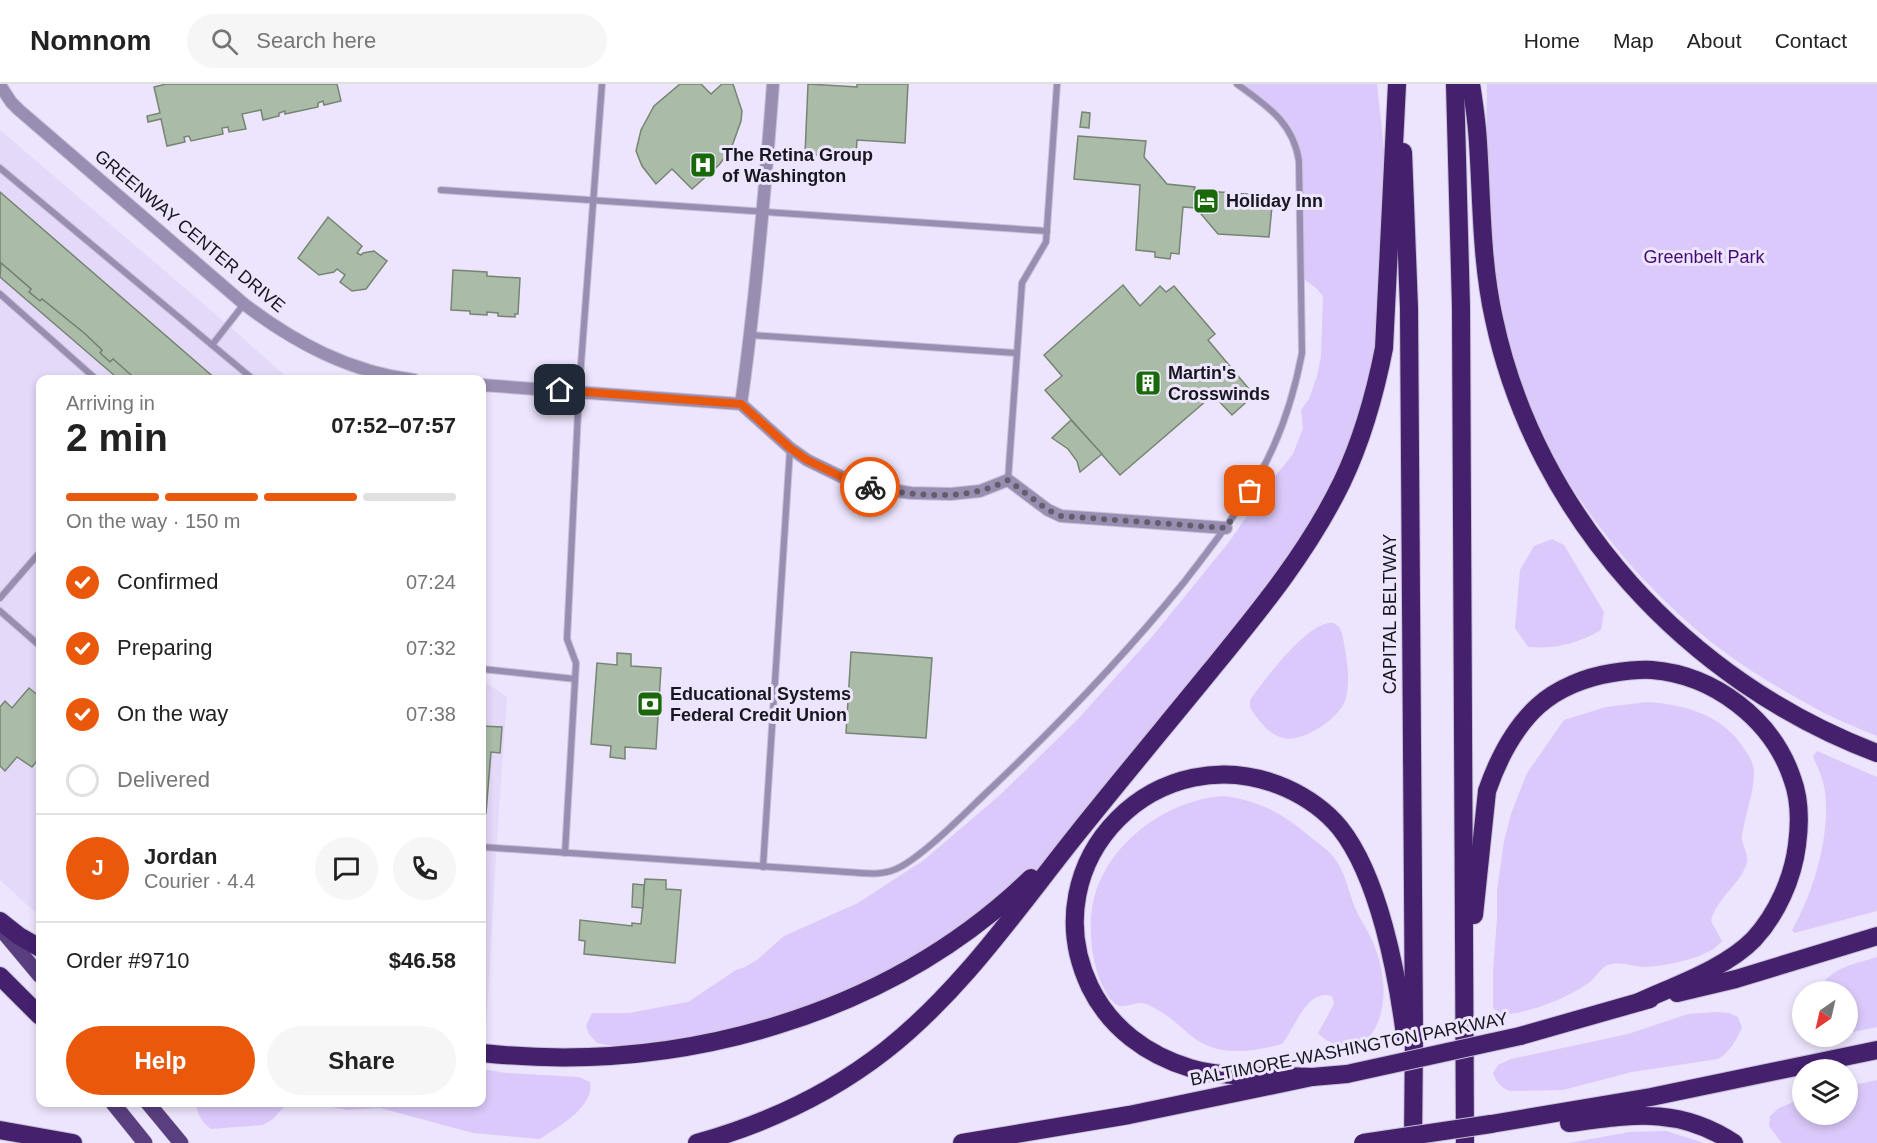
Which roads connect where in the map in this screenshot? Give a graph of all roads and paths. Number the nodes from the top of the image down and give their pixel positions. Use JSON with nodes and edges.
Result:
{"nodes":[{"id":1,"x":602,"y":84,"type":"edge"},
{"id":2,"x":773,"y":84,"type":"edge"},
{"id":3,"x":1058,"y":84,"type":"edge"},
{"id":4,"x":1238,"y":84,"type":"edge"},
{"id":5,"x":1398,"y":84,"type":"edge"},
{"id":6,"x":1455,"y":84,"type":"edge"},
{"id":7,"x":1472,"y":84,"type":"edge"},
{"id":8,"x":0,"y":85,"type":"edge"},
{"id":9,"x":0,"y":168,"type":"edge"},
{"id":10,"x":441,"y":190,"type":"dead end"},
{"id":11,"x":593,"y":201,"type":"junction"},
{"id":12,"x":763,"y":213,"type":"junction"},
{"id":13,"x":1047,"y":231,"type":"junction"},
{"id":14,"x":0,"y":294,"type":"edge"},
{"id":15,"x":244,"y":304,"type":"junction"},
{"id":16,"x":751,"y":335,"type":"junction"},
{"id":17,"x":212,"y":345,"type":"junction"},
{"id":18,"x":1016,"y":353,"type":"junction"},
{"id":19,"x":91,"y":375,"type":"edge"},
{"id":20,"x":248,"y":375,"type":"edge"},
{"id":21,"x":392,"y":375,"type":"edge"},
{"id":22,"x":486,"y":385,"type":"edge"},
{"id":23,"x":579,"y":391,"type":"junction"},
{"id":24,"x":741,"y":404,"type":"junction"},
{"id":25,"x":790,"y":448,"type":"junction"},
{"id":26,"x":1008,"y":480,"type":"junction"},
{"id":27,"x":1226,"y":528,"type":"junction"},
{"id":28,"x":36,"y":557,"type":"edge"},
{"id":29,"x":0,"y":598,"type":"edge"},
{"id":30,"x":0,"y":611,"type":"edge"},
{"id":31,"x":36,"y":642,"type":"edge"},
{"id":32,"x":486,"y":669,"type":"edge"},
{"id":33,"x":575,"y":679,"type":"junction"},
{"id":34,"x":1877,"y":753,"type":"edge"},
{"id":35,"x":1076,"y":835,"type":"junction"},
{"id":36,"x":486,"y":847,"type":"edge"},
{"id":37,"x":566,"y":853,"type":"junction"},
{"id":38,"x":763,"y":867,"type":"junction"},
{"id":39,"x":0,"y":921,"type":"edge"},
{"id":40,"x":0,"y":928,"type":"edge"},
{"id":41,"x":1877,"y":936,"type":"edge"},
{"id":42,"x":36,"y":946,"type":"edge"},
{"id":43,"x":0,"y":968,"type":"edge"},
{"id":44,"x":36,"y":971,"type":"edge"},
{"id":45,"x":0,"y":976,"type":"edge"},
{"id":46,"x":1639,"y":1002,"type":"junction"},
{"id":47,"x":1465,"y":1006,"type":"junction"},
{"id":48,"x":36,"y":1011,"type":"edge"},
{"id":49,"x":36,"y":1012,"type":"edge"},
{"id":50,"x":1877,"y":1050,"type":"edge"},
{"id":51,"x":486,"y":1053,"type":"edge"},
{"id":52,"x":1312,"y":1077,"type":"junction"},
{"id":53,"x":116,"y":1107,"type":"edge"},
{"id":54,"x":151,"y":1107,"type":"edge"},
{"id":55,"x":1414,"y":1108,"type":"junction"},
{"id":56,"x":1491,"y":1124,"type":"junction"},
{"id":57,"x":0,"y":1130,"type":"edge"},
{"id":58,"x":73,"y":1143,"type":"edge"},
{"id":59,"x":145,"y":1143,"type":"edge"},
{"id":60,"x":181,"y":1143,"type":"edge"},
{"id":61,"x":697,"y":1143,"type":"edge"},
{"id":62,"x":962,"y":1143,"type":"edge"},
{"id":63,"x":1364,"y":1143,"type":"edge"},
{"id":64,"x":1413,"y":1143,"type":"edge"},
{"id":65,"x":1465,"y":1143,"type":"edge"},
{"id":66,"x":1734,"y":1143,"type":"edge"}],
"edges":[{"from":1,"to":11,"type":"lane"},
{"from":2,"to":12,"type":"street"},
{"from":3,"to":13,"type":"lane"},
{"from":4,"to":27,"type":"lane"},
{"from":5,"to":35,"type":"highway"},
{"from":5,"to":55,"type":"highway","name":"CAPITAL BELTWAY"},
{"from":6,"to":47,"type":"highway"},
{"from":7,"to":34,"type":"highway"},
{"from":8,"to":15,"type":"street","name":"GREENWAY CENTER DRIVE"},
{"from":9,"to":17,"type":"lane"},
{"from":10,"to":11,"type":"lane"},
{"from":11,"to":12,"type":"lane"},
{"from":11,"to":23,"type":"lane"},
{"from":12,"to":13,"type":"lane"},
{"from":12,"to":16,"type":"street"},
{"from":13,"to":18,"type":"lane"},
{"from":14,"to":19,"type":"lane"},
{"from":15,"to":17,"type":"lane"},
{"from":15,"to":21,"type":"street","name":"GREENWAY CENTER DRIVE"},
{"from":16,"to":18,"type":"lane"},
{"from":16,"to":24,"type":"street"},
{"from":17,"to":20,"type":"lane"},
{"from":18,"to":26,"type":"lane"},
{"from":22,"to":23,"type":"street"},
{"from":23,"to":24,"type":"street"},
{"from":23,"to":33,"type":"lane"},
{"from":24,"to":25,"type":"street"},
{"from":25,"to":26,"type":"street"},
{"from":25,"to":38,"type":"lane"},
{"from":26,"to":27,"type":"street"},
{"from":27,"to":38,"type":"lane"},
{"from":28,"to":29,"type":"lane"},
{"from":30,"to":31,"type":"lane"},
{"from":32,"to":33,"type":"lane"},
{"from":33,"to":37,"type":"lane"},
{"from":35,"to":51,"type":"highway"},
{"from":35,"to":61,"type":"highway"},
{"from":36,"to":37,"type":"lane"},
{"from":37,"to":38,"type":"lane"},
{"from":39,"to":42,"type":"highway"},
{"from":40,"to":44,"type":"main road"},
{"from":41,"to":46,"type":"highway","name":"BALTIMORE-WASHINGTON PARKWAY"},
{"from":43,"to":48,"type":"main road"},
{"from":45,"to":49,"type":"highway"},
{"from":46,"to":47,"type":"highway"},
{"from":46,"to":52,"type":"highway","name":"BALTIMORE-WASHINGTON PARKWAY","bridge":true},
{"from":47,"to":65,"type":"highway"},
{"from":50,"to":56,"type":"highway"},
{"from":52,"to":55,"type":"highway"},
{"from":52,"to":62,"type":"highway","name":"BALTIMORE-WASHINGTON PARKWAY"},
{"from":53,"to":59,"type":"main road"},
{"from":54,"to":60,"type":"main road"},
{"from":55,"to":64,"type":"highway","name":"CAPITAL BELTWAY"},
{"from":56,"to":63,"type":"highway","bridge":true},
{"from":56,"to":66,"type":"highway"},
{"from":57,"to":58,"type":"highway"}]}
